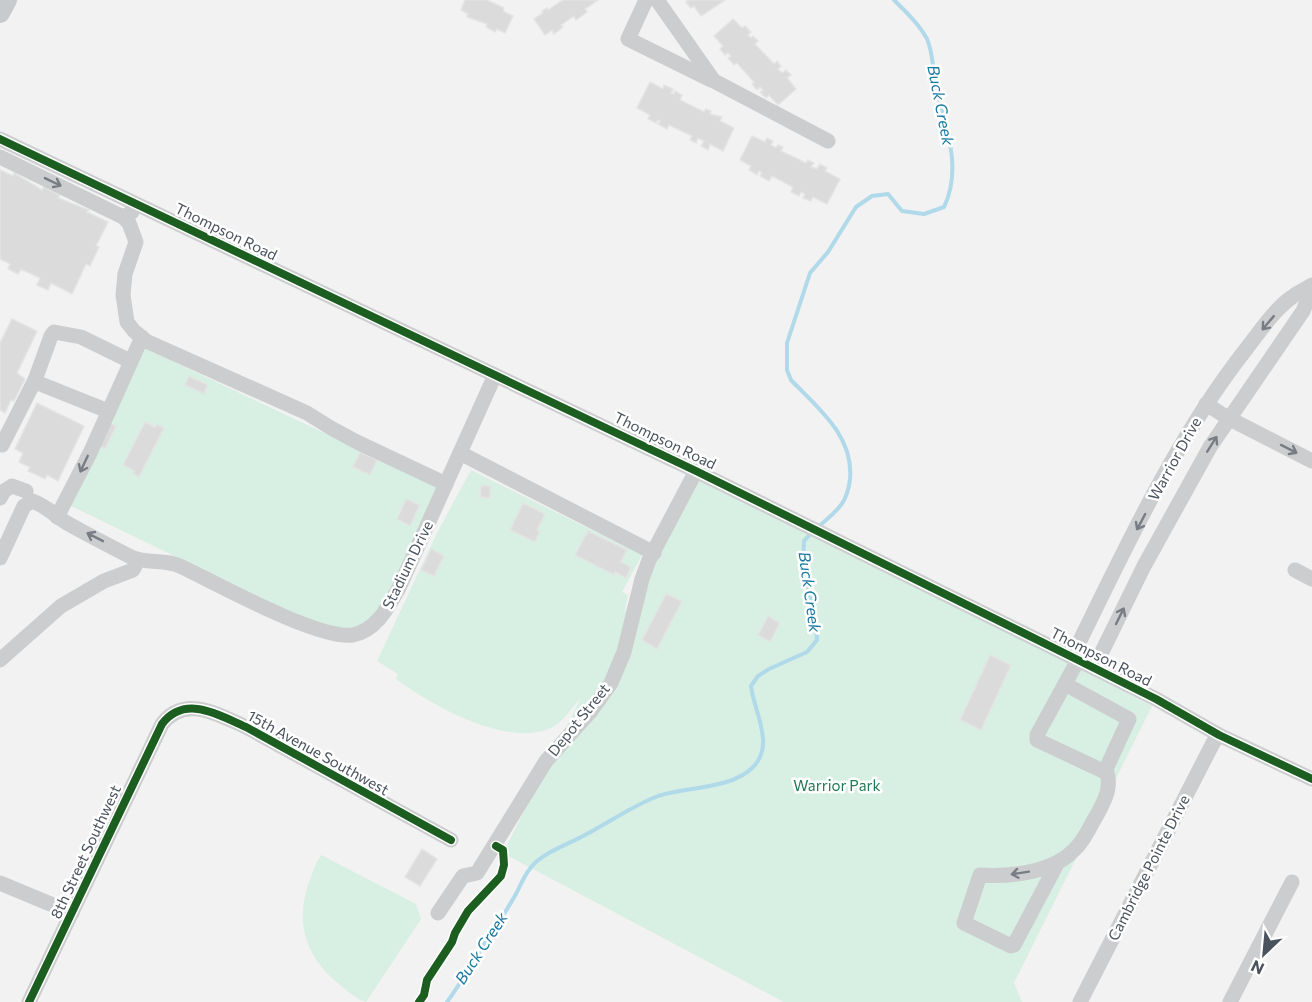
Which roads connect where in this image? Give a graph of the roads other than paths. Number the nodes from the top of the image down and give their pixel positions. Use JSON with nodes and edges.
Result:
{"nodes":[{"id":1,"x":7,"y":0,"type":"edge"},
{"id":2,"x":646,"y":0,"type":"edge"},
{"id":3,"x":657,"y":0,"type":"edge"},
{"id":4,"x":0,"y":13,"type":"edge"},
{"id":5,"x":714,"y":81,"type":"junction"},
{"id":6,"x":0,"y":139,"type":"edge"},
{"id":7,"x":828,"y":141,"type":"dead end"},
{"id":8,"x":0,"y":157,"type":"edge"},
{"id":9,"x":140,"y":206,"type":"junction"},
{"id":10,"x":123,"y":217,"type":"junction"},
{"id":11,"x":1312,"y":288,"type":"edge"},
{"id":12,"x":142,"y":338,"type":"junction"},
{"id":13,"x":130,"y":361,"type":"junction"},
{"id":14,"x":495,"y":375,"type":"junction"},
{"id":15,"x":35,"y":380,"type":"junction"},
{"id":16,"x":1206,"y":404,"type":"junction"},
{"id":17,"x":108,"y":411,"type":"junction"},
{"id":18,"x":1228,"y":418,"type":"junction"},
{"id":19,"x":2,"y":445,"type":"dead end"},
{"id":20,"x":460,"y":453,"type":"junction"},
{"id":21,"x":1312,"y":461,"type":"edge"},
{"id":22,"x":696,"y":471,"type":"junction"},
{"id":23,"x":446,"y":483,"type":"junction"},
{"id":24,"x":26,"y":491,"type":"dead end"},
{"id":25,"x":0,"y":498,"type":"edge"},
{"id":26,"x":57,"y":517,"type":"junction"},
{"id":27,"x":654,"y":553,"type":"junction"},
{"id":28,"x":0,"y":558,"type":"edge"},
{"id":29,"x":133,"y":558,"type":"junction"},
{"id":30,"x":1295,"y":570,"type":"dead end"},
{"id":31,"x":1312,"y":579,"type":"edge"},
{"id":32,"x":1075,"y":658,"type":"junction"},
{"id":33,"x":0,"y":660,"type":"edge"},
{"id":34,"x":1094,"y":668,"type":"junction"},
{"id":35,"x":1065,"y":684,"type":"junction"},
{"id":36,"x":169,"y":715,"type":"joint"},
{"id":37,"x":1219,"y":735,"type":"junction"},
{"id":38,"x":1106,"y":770,"type":"junction"},
{"id":39,"x":1312,"y":779,"type":"edge"},
{"id":40,"x":451,"y":840,"type":"dead end"},
{"id":41,"x":1058,"y":862,"type":"junction"},
{"id":42,"x":1292,"y":882,"type":"dead end"},
{"id":43,"x":0,"y":883,"type":"edge"},
{"id":44,"x":72,"y":913,"type":"junction"},
{"id":45,"x":438,"y":913,"type":"dead end"},
{"id":46,"x":29,"y":1002,"type":"edge"},
{"id":47,"x":1080,"y":1002,"type":"edge"},
{"id":48,"x":1230,"y":1002,"type":"edge"}],
"edges":[{"from":1,"to":4,"type":"main road"},
{"from":2,"to":5,"type":"street"},
{"from":3,"to":5,"type":"street"},
{"from":5,"to":7,"type":"street"},
{"from":6,"to":9,"type":"street","name":"Thompson Road"},
{"from":8,"to":10,"type":"street","one_way":true},
{"from":9,"to":10,"type":"street"},
{"from":9,"to":14,"type":"street","name":"Thompson Road"},
{"from":10,"to":12,"type":"street"},
{"from":11,"to":16,"type":"street","name":"Warrior Drive","one_way":true},
{"from":11,"to":18,"type":"street","name":"Warrior Drive"},
{"from":12,"to":13,"type":"street"},
{"from":12,"to":23,"type":"street"},
{"from":13,"to":15,"type":"street"},
{"from":13,"to":17,"type":"street"},
{"from":14,"to":20,"type":"street","name":"Stadium Drive"},
{"from":14,"to":22,"type":"street","name":"Thompson Road"},
{"from":15,"to":17,"type":"street"},
{"from":15,"to":19,"type":"street"},
{"from":16,"to":18,"type":"street"},
{"from":16,"to":32,"type":"street","name":"Warrior Drive","one_way":true},
{"from":17,"to":26,"type":"street","one_way":true},
{"from":18,"to":21,"type":"street","one_way":true},
{"from":34,"to":18,"type":"street","name":"Warrior Drive","one_way":true},
{"from":20,"to":23,"type":"street","name":"Stadium Drive"},
{"from":20,"to":27,"type":"street"},
{"from":22,"to":27,"type":"street","name":"Depot Street"},
{"from":22,"to":32,"type":"street","name":"Thompson Road"},
{"from":23,"to":29,"type":"street","name":"Stadium Drive"},
{"from":24,"to":25,"type":"street"},
{"from":26,"to":28,"type":"street","name":"Stadium Drive"},
{"from":29,"to":26,"type":"street","name":"Stadium Drive","one_way":true},
{"from":27,"to":45,"type":"street","name":"Depot Street"},
{"from":29,"to":33,"type":"street"},
{"from":30,"to":31,"type":"street"},
{"from":32,"to":34,"type":"street","name":"Thompson Road"},
{"from":32,"to":35,"type":"street","name":"Warrior Drive"},
{"from":34,"to":37,"type":"street","name":"Thompson Road"},
{"from":35,"to":38,"type":"street"},
{"from":35,"to":38,"type":"street","name":"Warrior Drive"},
{"from":36,"to":40,"type":"street","name":"15th Avenue Southwest"},
{"from":36,"to":44,"type":"street","name":"8th Street Southwest"},
{"from":37,"to":39,"type":"street","name":"Thompson Road"},
{"from":37,"to":47,"type":"street","name":"Cambridge Pointe Drive"},
{"from":38,"to":41,"type":"street"},
{"from":41,"to":41,"type":"street","one_way":true},
{"from":42,"to":48,"type":"street"},
{"from":43,"to":44,"type":"street"},
{"from":44,"to":46,"type":"street","name":"8th Street Southwest"}]}
